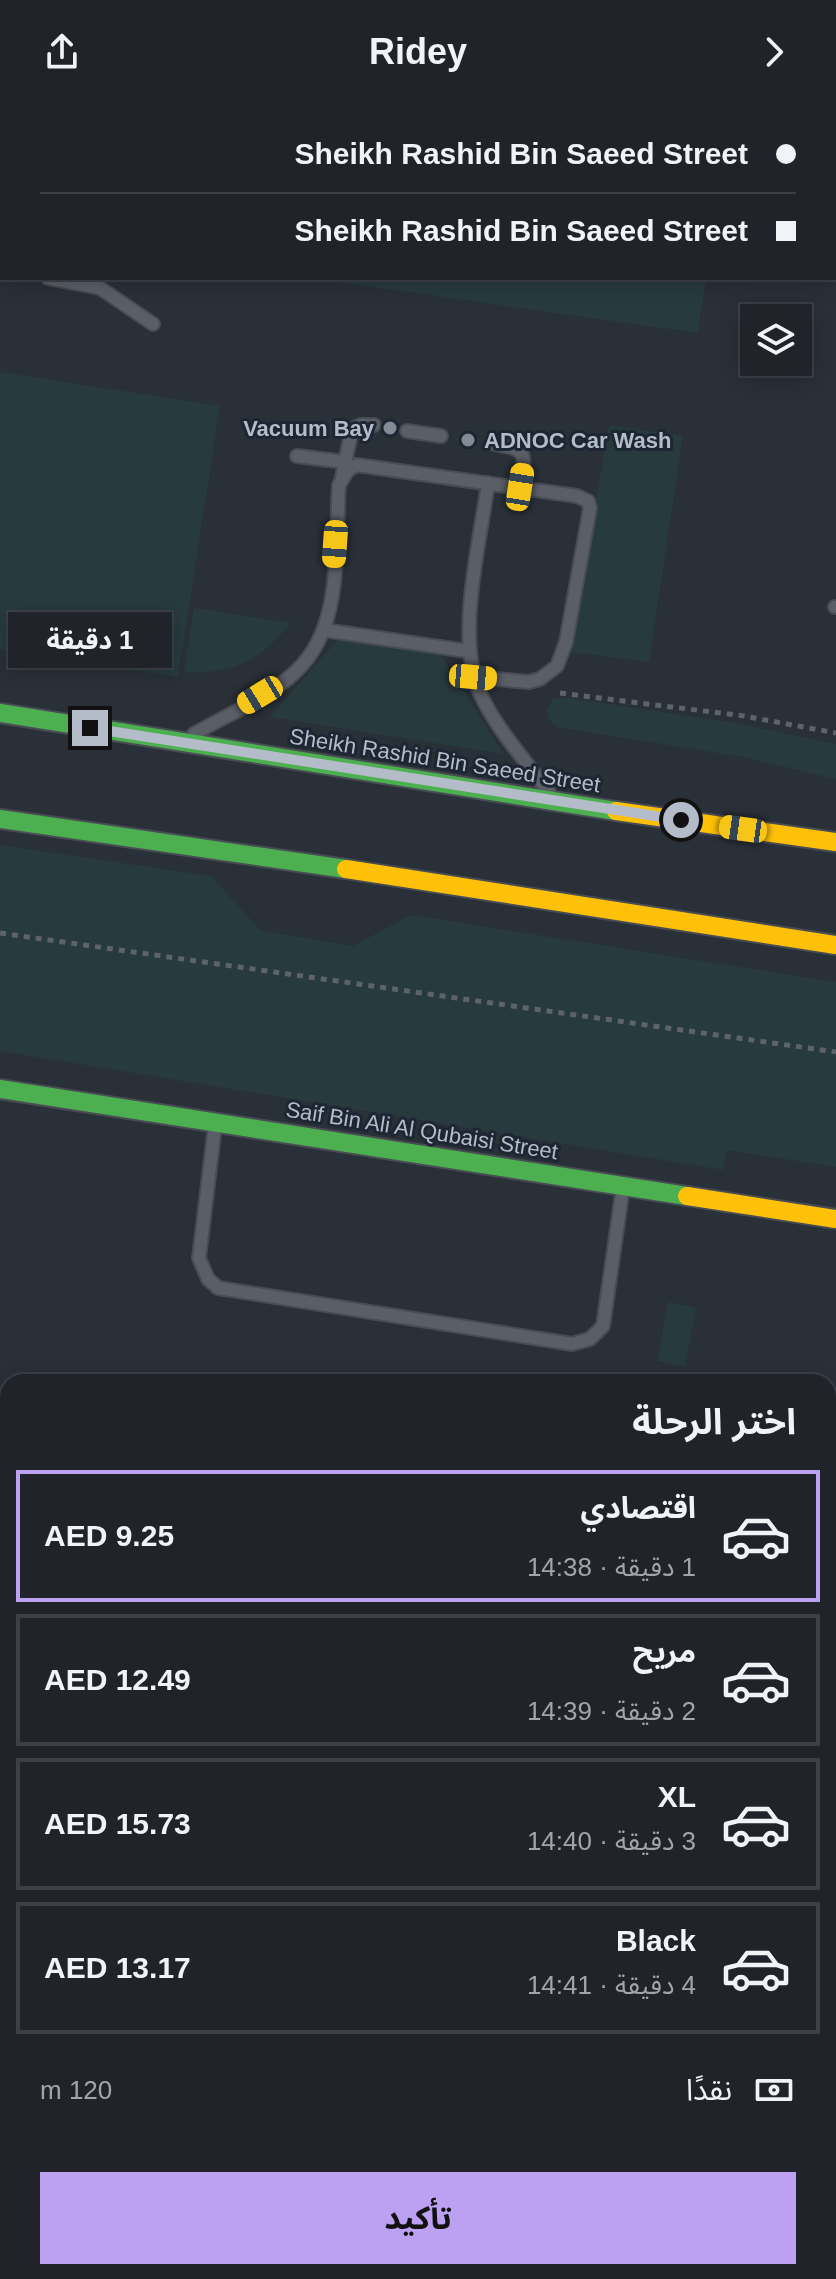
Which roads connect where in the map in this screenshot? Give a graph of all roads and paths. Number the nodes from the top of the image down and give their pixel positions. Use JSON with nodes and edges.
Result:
{"nodes":[{"id":1,"x":58,"y":280,"type":"edge"},
{"id":2,"x":153,"y":324,"type":"dead end"},
{"id":3,"x":374,"y":425,"type":"dead end"},
{"id":4,"x":407,"y":431,"type":"dead end"},
{"id":5,"x":441,"y":436,"type":"dead end"},
{"id":6,"x":495,"y":444,"type":"dead end"},
{"id":7,"x":297,"y":456,"type":"dead end"},
{"id":8,"x":345,"y":462,"type":"junction"},
{"id":9,"x":342,"y":477,"type":"junction"},
{"id":10,"x":488,"y":483,"type":"junction"},
{"id":11,"x":520,"y":487,"type":"junction"},
{"id":12,"x":324,"y":630,"type":"junction"},
{"id":13,"x":467,"y":651,"type":"junction"},
{"id":14,"x":473,"y":677,"type":"junction"},
{"id":15,"x":550,"y":694,"type":"dead end"},
{"id":16,"x":0,"y":713,"type":"edge"},
{"id":17,"x":836,"y":733,"type":"edge"},
{"id":18,"x":179,"y":743,"type":"junction"},
{"id":19,"x":556,"y":803,"type":"junction"},
{"id":20,"x":0,"y":819,"type":"edge"},
{"id":21,"x":836,"y":842,"type":"edge"},
{"id":22,"x":0,"y":933,"type":"edge"},
{"id":23,"x":836,"y":945,"type":"edge"},
{"id":24,"x":836,"y":1052,"type":"edge"},
{"id":25,"x":0,"y":1089,"type":"edge"},
{"id":26,"x":216,"y":1123,"type":"junction"},
{"id":27,"x":623,"y":1185,"type":"junction"},
{"id":28,"x":836,"y":1219,"type":"edge"}],
"edges":[{"from":1,"to":2,"type":"lane"},
{"from":3,"to":8,"type":"lane"},
{"from":4,"to":5,"type":"lane"},
{"from":6,"to":11,"type":"lane"},
{"from":7,"to":8,"type":"lane"},
{"from":8,"to":9,"type":"lane"},
{"from":9,"to":10,"type":"lane"},
{"from":9,"to":12,"type":"lane"},
{"from":10,"to":11,"type":"lane"},
{"from":10,"to":13,"type":"lane"},
{"from":11,"to":14,"type":"lane"},
{"from":12,"to":13,"type":"lane"},
{"from":12,"to":18,"type":"lane"},
{"from":13,"to":14,"type":"lane"},
{"from":14,"to":19,"type":"lane"},
{"from":15,"to":17,"type":"path"},
{"from":16,"to":18,"type":"main road","name":"Sheikh Rashid Bin Saeed Street"},
{"from":18,"to":19,"type":"main road","name":"Sheikh Rashid Bin Saeed Street"},
{"from":19,"to":21,"type":"main road","name":"Sheikh Rashid Bin Saeed Street"},
{"from":20,"to":23,"type":"main road"},
{"from":22,"to":24,"type":"path"},
{"from":25,"to":26,"type":"main road","name":"Saif Bin Ali Al Qubaisi Street"},
{"from":26,"to":27,"type":"main road","name":"Saif Bin Ali Al Qubaisi Street"},
{"from":26,"to":27,"type":"lane"},
{"from":27,"to":28,"type":"main road","name":"Saif Bin Ali Al Qubaisi Street"}]}
